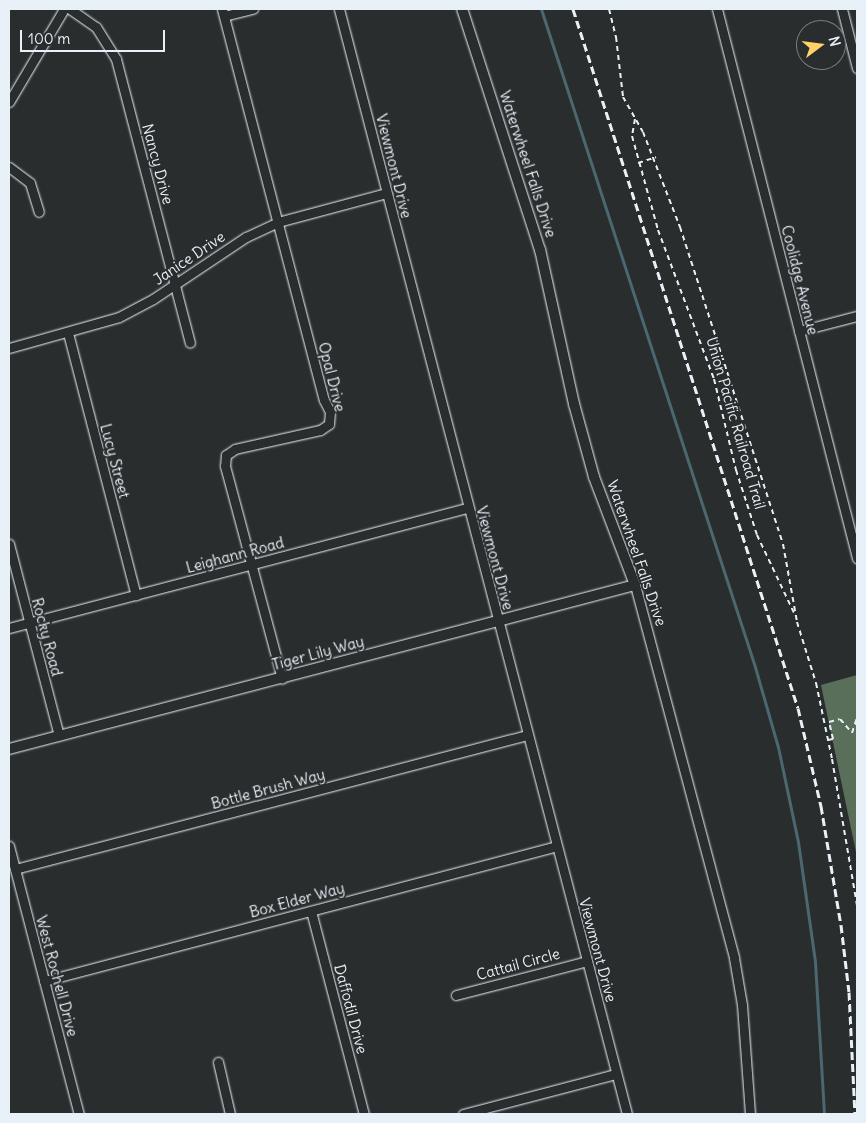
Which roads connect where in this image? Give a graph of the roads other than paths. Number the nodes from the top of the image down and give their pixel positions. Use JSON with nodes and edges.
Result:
{"nodes":[{"id":1,"x":64,"y":9,"type":"edge"},
{"id":2,"x":70,"y":9,"type":"edge"},
{"id":3,"x":253,"y":9,"type":"edge"},
{"id":4,"x":339,"y":9,"type":"edge"},
{"id":5,"x":462,"y":9,"type":"edge"},
{"id":6,"x":717,"y":9,"type":"edge"},
{"id":7,"x":842,"y":9,"type":"edge"},
{"id":8,"x":223,"y":12,"type":"edge"},
{"id":9,"x":857,"y":67,"type":"edge"},
{"id":10,"x":9,"y":102,"type":"edge"},
{"id":11,"x":9,"y":167,"type":"edge"},
{"id":12,"x":386,"y":193,"type":"junction"},
{"id":13,"x":39,"y":212,"type":"dead end"},
{"id":14,"x":278,"y":222,"type":"junction"},
{"id":15,"x":175,"y":284,"type":"junction"},
{"id":16,"x":857,"y":316,"type":"edge"},
{"id":17,"x":799,"y":331,"type":"junction"},
{"id":18,"x":68,"y":333,"type":"junction"},
{"id":19,"x":190,"y":343,"type":"dead end"},
{"id":20,"x":9,"y":348,"type":"edge"},
{"id":21,"x":468,"y":508,"type":"junction"},
{"id":22,"x":9,"y":544,"type":"edge"},
{"id":23,"x":857,"y":558,"type":"edge"},
{"id":24,"x":253,"y":565,"type":"junction"},
{"id":25,"x":635,"y":585,"type":"junction"},
{"id":26,"x":136,"y":595,"type":"junction"},
{"id":27,"x":498,"y":622,"type":"junction"},
{"id":28,"x":29,"y":623,"type":"junction"},
{"id":29,"x":9,"y":628,"type":"edge"},
{"id":30,"x":282,"y":678,"type":"junction"},
{"id":31,"x":528,"y":734,"type":"junction"},
{"id":32,"x":59,"y":736,"type":"junction"},
{"id":33,"x":9,"y":749,"type":"edge"},
{"id":34,"x":9,"y":846,"type":"edge"},
{"id":35,"x":557,"y":846,"type":"junction"},
{"id":36,"x":15,"y":869,"type":"junction"},
{"id":37,"x":311,"y":911,"type":"junction"},
{"id":38,"x":586,"y":960,"type":"junction"},
{"id":39,"x":44,"y":981,"type":"junction"},
{"id":40,"x":456,"y":995,"type":"dead end"},
{"id":41,"x":218,"y":1062,"type":"dead end"},
{"id":42,"x":616,"y":1074,"type":"junction"},
{"id":43,"x":79,"y":1114,"type":"edge"},
{"id":44,"x":230,"y":1114,"type":"edge"},
{"id":45,"x":364,"y":1114,"type":"edge"},
{"id":46,"x":463,"y":1114,"type":"edge"},
{"id":47,"x":627,"y":1114,"type":"edge"},
{"id":48,"x":750,"y":1114,"type":"edge"}],
"edges":[{"from":1,"to":10,"type":"street"},
{"from":2,"to":15,"type":"street","name":"Nancy Drive"},
{"from":3,"to":8,"type":"street"},
{"from":4,"to":12,"type":"street","name":"Viewmont Drive"},
{"from":5,"to":25,"type":"street","name":"Waterwheel Falls Drive"},
{"from":6,"to":17,"type":"street","name":"Coolidge Avenue"},
{"from":7,"to":9,"type":"street"},
{"from":8,"to":14,"type":"street","name":"Opal Drive"},
{"from":11,"to":13,"type":"street"},
{"from":12,"to":14,"type":"street","name":"Janice Drive"},
{"from":12,"to":21,"type":"street","name":"Viewmont Drive"},
{"from":14,"to":15,"type":"street","name":"Janice Drive"},
{"from":14,"to":24,"type":"street","name":"Opal Drive"},
{"from":15,"to":18,"type":"street","name":"Janice Drive"},
{"from":15,"to":19,"type":"street","name":"Nancy Drive"},
{"from":16,"to":17,"type":"street"},
{"from":17,"to":23,"type":"street","name":"Coolidge Avenue"},
{"from":18,"to":20,"type":"street","name":"Janice Drive"},
{"from":18,"to":26,"type":"street","name":"Lucy Street"},
{"from":21,"to":24,"type":"street","name":"Leighann Road"},
{"from":21,"to":27,"type":"street","name":"Viewmont Drive"},
{"from":22,"to":28,"type":"street","name":"Rocky Road"},
{"from":24,"to":26,"type":"street","name":"Leighann Road"},
{"from":24,"to":30,"type":"street","name":"Opal Drive"},
{"from":25,"to":27,"type":"street","name":"Tiger Lily Way"},
{"from":25,"to":48,"type":"street","name":"Waterwheel Falls Drive"},
{"from":26,"to":28,"type":"street","name":"Leighann Road"},
{"from":27,"to":30,"type":"street","name":"Tiger Lily Way"},
{"from":27,"to":31,"type":"street","name":"Viewmont Drive"},
{"from":28,"to":29,"type":"street","name":"Leighann Road"},
{"from":28,"to":32,"type":"street","name":"Rocky Road"},
{"from":30,"to":32,"type":"street","name":"Tiger Lily Way"},
{"from":31,"to":35,"type":"street","name":"Viewmont Drive"},
{"from":31,"to":36,"type":"street","name":"Bottle Brush Way"},
{"from":32,"to":33,"type":"street","name":"Tiger Lily Way"},
{"from":34,"to":36,"type":"street","name":"West Rochell Drive"},
{"from":35,"to":37,"type":"street","name":"Box Elder Way"},
{"from":35,"to":38,"type":"street","name":"Viewmont Drive"},
{"from":36,"to":39,"type":"street","name":"West Rochell Drive"},
{"from":37,"to":39,"type":"street","name":"Box Elder Way"},
{"from":37,"to":45,"type":"street","name":"Daffodil Drive"},
{"from":38,"to":40,"type":"street","name":"Cattail Circle"},
{"from":38,"to":42,"type":"street","name":"Viewmont Drive"},
{"from":39,"to":43,"type":"street","name":"West Rochell Drive"},
{"from":41,"to":44,"type":"street"},
{"from":42,"to":46,"type":"street"},
{"from":42,"to":47,"type":"street","name":"Viewmont Drive"}]}
